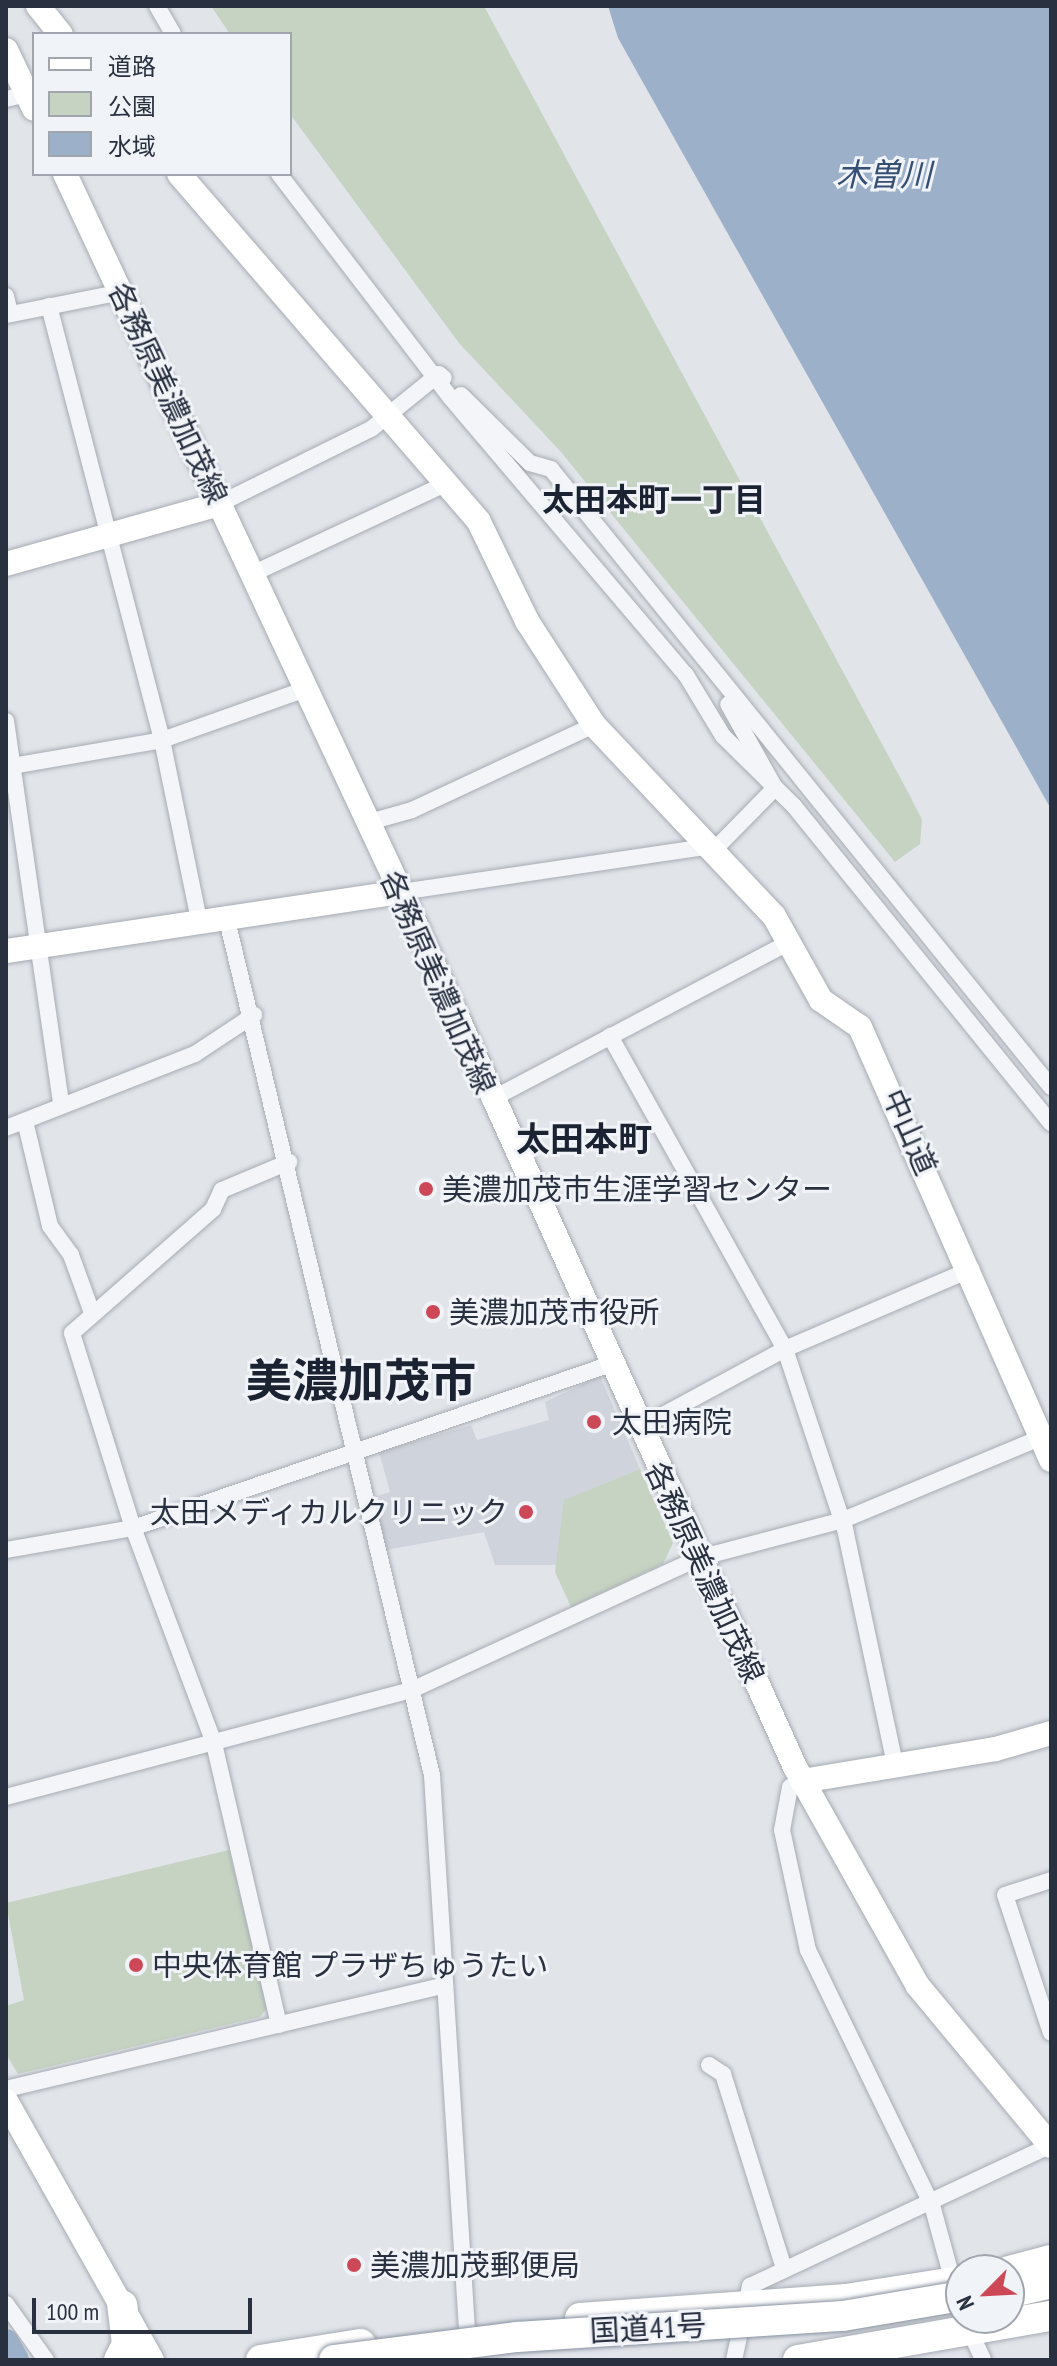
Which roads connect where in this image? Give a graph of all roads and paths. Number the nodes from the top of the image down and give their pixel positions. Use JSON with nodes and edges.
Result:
{"nodes":[{"id":1,"x":38,"y":6,"type":"edge"},
{"id":2,"x":157,"y":6,"type":"edge"},
{"id":3,"x":59,"y":32,"type":"edge"},
{"id":4,"x":172,"y":32,"type":"edge"},
{"id":5,"x":6,"y":50,"type":"edge"},
{"id":6,"x":22,"y":101,"type":"edge"},
{"id":7,"x":66,"y":176,"type":"edge"},
{"id":8,"x":181,"y":176,"type":"edge"},
{"id":9,"x":281,"y":176,"type":"edge"},
{"id":10,"x":122,"y":292,"type":"junction"},
{"id":11,"x":6,"y":296,"type":"edge"},
{"id":12,"x":49,"y":306,"type":"junction"},
{"id":13,"x":8,"y":314,"type":"edge"},
{"id":14,"x":439,"y":374,"type":"junction"},
{"id":15,"x":385,"y":418,"type":"junction"},
{"id":16,"x":447,"y":483,"type":"junction"},
{"id":17,"x":219,"y":504,"type":"junction"},
{"id":18,"x":106,"y":535,"type":"junction"},
{"id":19,"x":6,"y":564,"type":"edge"},
{"id":20,"x":252,"y":574,"type":"junction"},
{"id":21,"x":724,"y":688,"type":"junction"},
{"id":22,"x":303,"y":690,"type":"junction"},
{"id":23,"x":6,"y":721,"type":"edge"},
{"id":24,"x":594,"y":725,"type":"junction"},
{"id":25,"x":162,"y":740,"type":"junction"},
{"id":26,"x":12,"y":766,"type":"junction"},
{"id":27,"x":775,"y":788,"type":"junction"},
{"id":28,"x":366,"y":823,"type":"junction"},
{"id":29,"x":708,"y":847,"type":"junction"},
{"id":30,"x":401,"y":892,"type":"junction"},
{"id":31,"x":227,"y":920,"type":"junction"},
{"id":32,"x":200,"y":925,"type":"junction"},
{"id":33,"x":790,"y":942,"type":"junction"},
{"id":34,"x":36,"y":947,"type":"junction"},
{"id":35,"x":6,"y":951,"type":"edge"},
{"id":36,"x":254,"y":1015,"type":"junction"},
{"id":37,"x":610,"y":1036,"type":"junction"},
{"id":38,"x":1051,"y":1087,"type":"edge"},
{"id":39,"x":490,"y":1100,"type":"junction"},
{"id":40,"x":61,"y":1105,"type":"junction"},
{"id":41,"x":25,"y":1121,"type":"junction"},
{"id":42,"x":1051,"y":1123,"type":"edge"},
{"id":43,"x":6,"y":1128,"type":"edge"},
{"id":44,"x":289,"y":1162,"type":"junction"},
{"id":45,"x":972,"y":1269,"type":"junction"},
{"id":46,"x":91,"y":1310,"type":"junction"},
{"id":47,"x":785,"y":1349,"type":"junction"},
{"id":48,"x":611,"y":1364,"type":"junction"},
{"id":49,"x":639,"y":1428,"type":"junction"},
{"id":50,"x":1046,"y":1448,"type":"edge"},
{"id":51,"x":357,"y":1453,"type":"junction"},
{"id":52,"x":843,"y":1520,"type":"junction"},
{"id":53,"x":133,"y":1528,"type":"junction"},
{"id":54,"x":6,"y":1550,"type":"edge"},
{"id":55,"x":699,"y":1558,"type":"junction"},
{"id":56,"x":414,"y":1689,"type":"junction"},
{"id":57,"x":1051,"y":1733,"type":"edge"},
{"id":58,"x":214,"y":1743,"type":"junction"},
{"id":59,"x":896,"y":1768,"type":"junction"},
{"id":60,"x":802,"y":1781,"type":"junction"},
{"id":61,"x":6,"y":1797,"type":"edge"},
{"id":62,"x":1051,"y":1880,"type":"edge"},
{"id":63,"x":445,"y":1985,"type":"junction"},
{"id":64,"x":279,"y":2025,"type":"junction"},
{"id":65,"x":1051,"y":2033,"type":"edge"},
{"id":66,"x":709,"y":2065,"type":"dead end"},
{"id":67,"x":6,"y":2089,"type":"edge"},
{"id":68,"x":6,"y":2101,"type":"edge"},
{"id":69,"x":1051,"y":2146,"type":"edge"},
{"id":70,"x":932,"y":2205,"type":"junction"},
{"id":71,"x":947,"y":2254,"type":"edge"},
{"id":72,"x":1051,"y":2260,"type":"edge"},
{"id":73,"x":1025,"y":2267,"type":"edge"},
{"id":74,"x":784,"y":2269,"type":"junction"},
{"id":75,"x":1025,"y":2272,"type":"edge"},
{"id":76,"x":1051,"y":2274,"type":"edge"},
{"id":77,"x":1025,"y":2281,"type":"edge"},
{"id":78,"x":1051,"y":2283,"type":"edge"},
{"id":79,"x":1025,"y":2289,"type":"edge"},
{"id":80,"x":945,"y":2291,"type":"edge"},
{"id":81,"x":945,"y":2294,"type":"edge"},
{"id":82,"x":945,"y":2294,"type":"edge"},
{"id":83,"x":757,"y":2297,"type":"junction"},
{"id":84,"x":6,"y":2304,"type":"edge"},
{"id":85,"x":122,"y":2305,"type":"junction"},
{"id":86,"x":1051,"y":2316,"type":"edge"},
{"id":87,"x":1025,"y":2321,"type":"edge"},
{"id":88,"x":467,"y":2329,"type":"junction"},
{"id":89,"x":952,"y":2334,"type":"edge"},
{"id":90,"x":46,"y":2360,"type":"edge"},
{"id":91,"x":119,"y":2360,"type":"edge"},
{"id":92,"x":152,"y":2360,"type":"edge"},
{"id":93,"x":261,"y":2360,"type":"edge"},
{"id":94,"x":334,"y":2360,"type":"edge"},
{"id":95,"x":387,"y":2360,"type":"edge"},
{"id":96,"x":462,"y":2360,"type":"edge"},
{"id":97,"x":734,"y":2360,"type":"edge"},
{"id":98,"x":798,"y":2360,"type":"edge"}],
"edges":[{"from":1,"to":3,"type":"street"},
{"from":2,"to":4,"type":"street"},
{"from":5,"to":6,"type":"street"},
{"from":7,"to":10,"type":"street","name":"各務原美濃加茂線"},
{"from":8,"to":15,"type":"street","name":"中山道"},
{"from":9,"to":14,"type":"street"},
{"from":10,"to":12,"type":"street"},
{"from":10,"to":17,"type":"street","name":"各務原美濃加茂線"},
{"from":11,"to":13,"type":"street"},
{"from":12,"to":13,"type":"street"},
{"from":12,"to":18,"type":"street"},
{"from":14,"to":15,"type":"street"},
{"from":14,"to":21,"type":"street"},
{"from":14,"to":27,"type":"street"},
{"from":15,"to":16,"type":"street","name":"中山道"},
{"from":15,"to":17,"type":"street"},
{"from":16,"to":20,"type":"street"},
{"from":16,"to":24,"type":"street","name":"中山道"},
{"from":17,"to":18,"type":"street"},
{"from":17,"to":20,"type":"street","name":"各務原美濃加茂線"},
{"from":18,"to":19,"type":"street"},
{"from":18,"to":25,"type":"street"},
{"from":20,"to":22,"type":"street","name":"各務原美濃加茂線"},
{"from":21,"to":27,"type":"street"},
{"from":21,"to":38,"type":"street"},
{"from":22,"to":25,"type":"street"},
{"from":22,"to":28,"type":"street","name":"各務原美濃加茂線"},
{"from":23,"to":26,"type":"street"},
{"from":24,"to":28,"type":"street"},
{"from":24,"to":29,"type":"street","name":"中山道"},
{"from":25,"to":26,"type":"street"},
{"from":25,"to":32,"type":"street"},
{"from":26,"to":34,"type":"street"},
{"from":27,"to":29,"type":"street"},
{"from":27,"to":42,"type":"street"},
{"from":28,"to":30,"type":"street","name":"各務原美濃加茂線"},
{"from":29,"to":30,"type":"street"},
{"from":29,"to":33,"type":"street","name":"中山道"},
{"from":30,"to":31,"type":"street"},
{"from":30,"to":39,"type":"street","name":"各務原美濃加茂線"},
{"from":31,"to":32,"type":"street"},
{"from":31,"to":36,"type":"street"},
{"from":32,"to":34,"type":"street"},
{"from":33,"to":37,"type":"street"},
{"from":33,"to":45,"type":"street","name":"中山道"},
{"from":34,"to":35,"type":"street"},
{"from":34,"to":40,"type":"street"},
{"from":36,"to":40,"type":"street"},
{"from":36,"to":44,"type":"street"},
{"from":37,"to":39,"type":"street"},
{"from":37,"to":47,"type":"street"},
{"from":39,"to":48,"type":"street","name":"各務原美濃加茂線"},
{"from":40,"to":41,"type":"street"},
{"from":41,"to":43,"type":"street"},
{"from":41,"to":46,"type":"street"},
{"from":44,"to":46,"type":"street"},
{"from":44,"to":51,"type":"street"},
{"from":45,"to":47,"type":"street"},
{"from":45,"to":50,"type":"street","name":"中山道"},
{"from":46,"to":53,"type":"street"},
{"from":47,"to":49,"type":"street"},
{"from":47,"to":52,"type":"street"},
{"from":48,"to":49,"type":"street","name":"各務原美濃加茂線"},
{"from":48,"to":51,"type":"street"},
{"from":49,"to":55,"type":"street","name":"各務原美濃加茂線"},
{"from":50,"to":52,"type":"street"},
{"from":51,"to":53,"type":"street"},
{"from":51,"to":56,"type":"street"},
{"from":52,"to":55,"type":"street"},
{"from":52,"to":59,"type":"street"},
{"from":53,"to":54,"type":"street"},
{"from":53,"to":58,"type":"street"},
{"from":55,"to":56,"type":"street"},
{"from":55,"to":60,"type":"street","name":"各務原美濃加茂線"},
{"from":56,"to":58,"type":"street"},
{"from":56,"to":63,"type":"street"},
{"from":57,"to":59,"type":"street"},
{"from":58,"to":61,"type":"street"},
{"from":58,"to":64,"type":"street"},
{"from":59,"to":60,"type":"street"},
{"from":60,"to":69,"type":"street","name":"各務原美濃加茂線"},
{"from":60,"to":70,"type":"street"},
{"from":62,"to":65,"type":"street"},
{"from":63,"to":64,"type":"street"},
{"from":63,"to":88,"type":"street"},
{"from":64,"to":67,"type":"street"},
{"from":66,"to":74,"type":"street"},
{"from":68,"to":85,"type":"street"},
{"from":69,"to":70,"type":"street"},
{"from":70,"to":71,"type":"street"},
{"from":70,"to":74,"type":"street"},
{"from":72,"to":73,"type":"highway"},
{"from":74,"to":83,"type":"street"},
{"from":75,"to":76,"type":"highway"},
{"from":76,"to":77,"type":"highway"},
{"from":78,"to":79,"type":"highway"},
{"from":80,"to":83,"type":"highway"},
{"from":81,"to":94,"type":"highway","name":"国道41号","bridge":true},
{"from":82,"to":95,"type":"highway","name":"国道41号","bridge":true},
{"from":83,"to":88,"type":"highway"},
{"from":83,"to":97,"type":"street"},
{"from":84,"to":90,"type":"street"},
{"from":85,"to":91,"type":"highway"},
{"from":85,"to":92,"type":"street"},
{"from":86,"to":87,"type":"highway"},
{"from":88,"to":93,"type":"highway"},
{"from":88,"to":96,"type":"street"},
{"from":89,"to":98,"type":"highway"}]}
